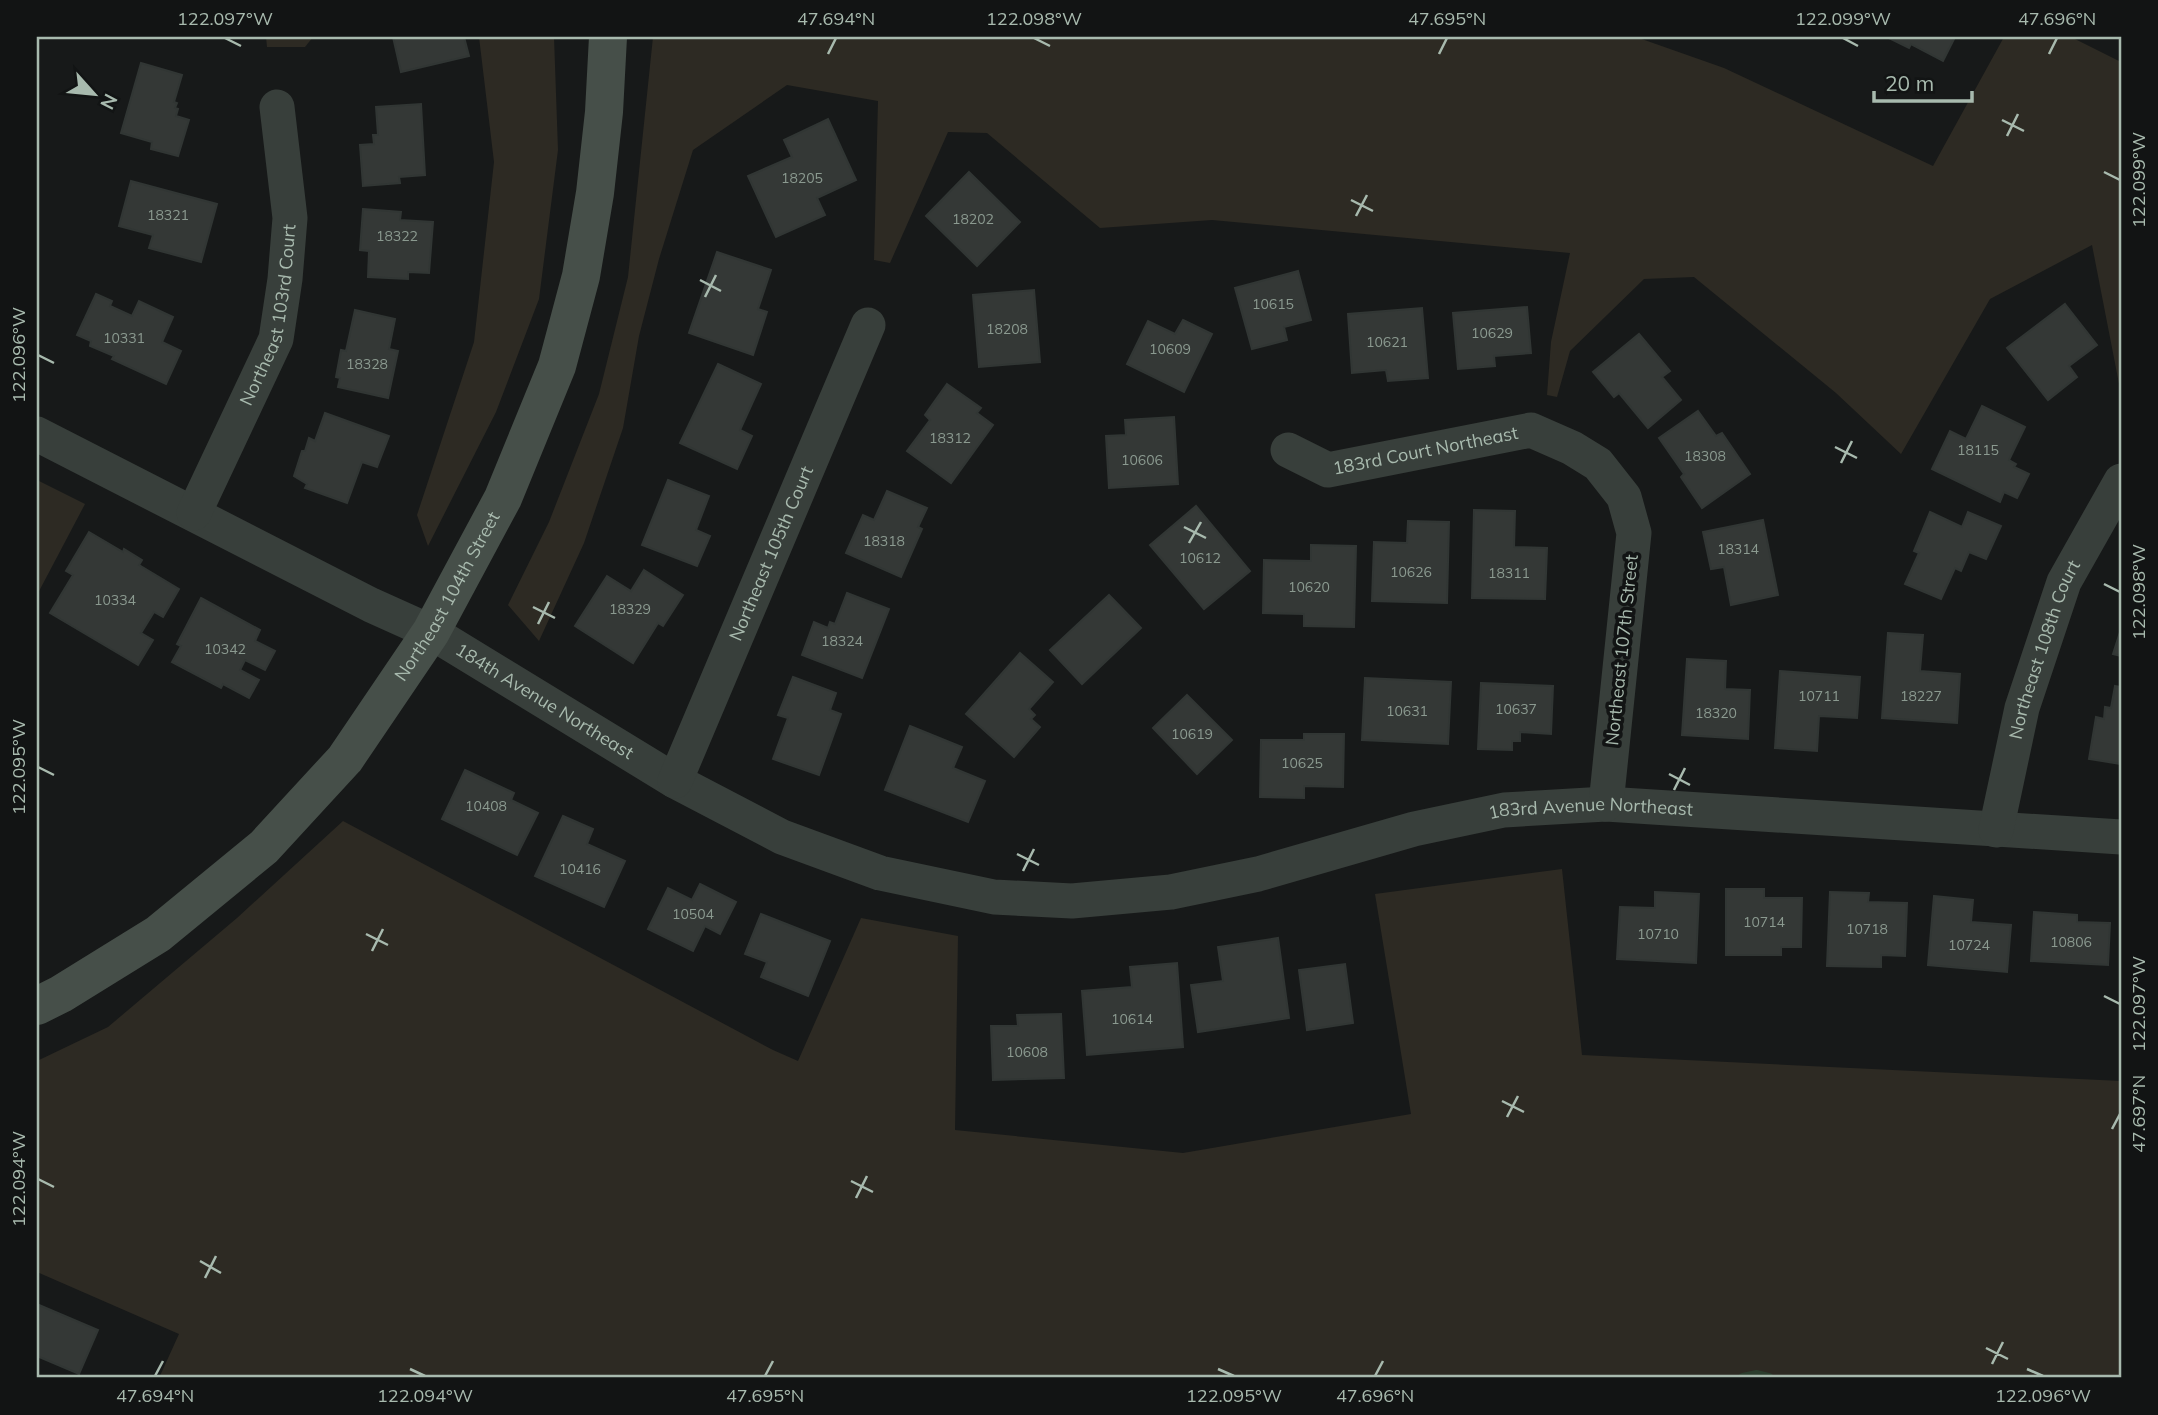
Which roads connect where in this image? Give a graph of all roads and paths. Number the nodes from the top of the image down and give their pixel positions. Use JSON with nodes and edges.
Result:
{"nodes":[{"id":1,"x":608,"y":37,"type":"edge"},
{"id":2,"x":277,"y":107,"type":"dead end"},
{"id":3,"x":868,"y":325,"type":"dead end"},
{"id":4,"x":37,"y":434,"type":"edge"},
{"id":5,"x":1289,"y":450,"type":"dead end"},
{"id":6,"x":2121,"y":481,"type":"edge"},
{"id":7,"x":1624,"y":497,"type":"joint"},
{"id":8,"x":194,"y":513,"type":"junction"},
{"id":9,"x":431,"y":632,"type":"junction"},
{"id":10,"x":675,"y":781,"type":"junction"},
{"id":11,"x":1606,"y":804,"type":"junction"},
{"id":12,"x":1996,"y":831,"type":"junction"},
{"id":13,"x":2121,"y":837,"type":"edge"},
{"id":14,"x":1072,"y":901,"type":"joint"},
{"id":15,"x":37,"y":1006,"type":"edge"}],
"edges":[{"from":1,"to":9,"type":"street","name":"Northeast 104th Street"},
{"from":2,"to":8,"type":"street","name":"Northeast 103rd Court"},
{"from":3,"to":10,"type":"street","name":"Northeast 105th Court"},
{"from":4,"to":8,"type":"street","name":"184th Avenue Northeast"},
{"from":5,"to":7,"type":"street","name":"183rd Court Northeast"},
{"from":6,"to":12,"type":"street","name":"Northeast 108th Court"},
{"from":7,"to":11,"type":"street","name":"Northeast 107th Street"},
{"from":8,"to":9,"type":"street","name":"184th Avenue Northeast"},
{"from":9,"to":10,"type":"street","name":"184th Avenue Northeast"},
{"from":9,"to":15,"type":"street","name":"Northeast 104th Street"},
{"from":10,"to":14,"type":"street","name":"184th Avenue Northeast"},
{"from":11,"to":12,"type":"street","name":"183rd Avenue Northeast"},
{"from":11,"to":14,"type":"street","name":"183rd Avenue Northeast"},
{"from":12,"to":13,"type":"street","name":"183rd Avenue Northeast"}]}
